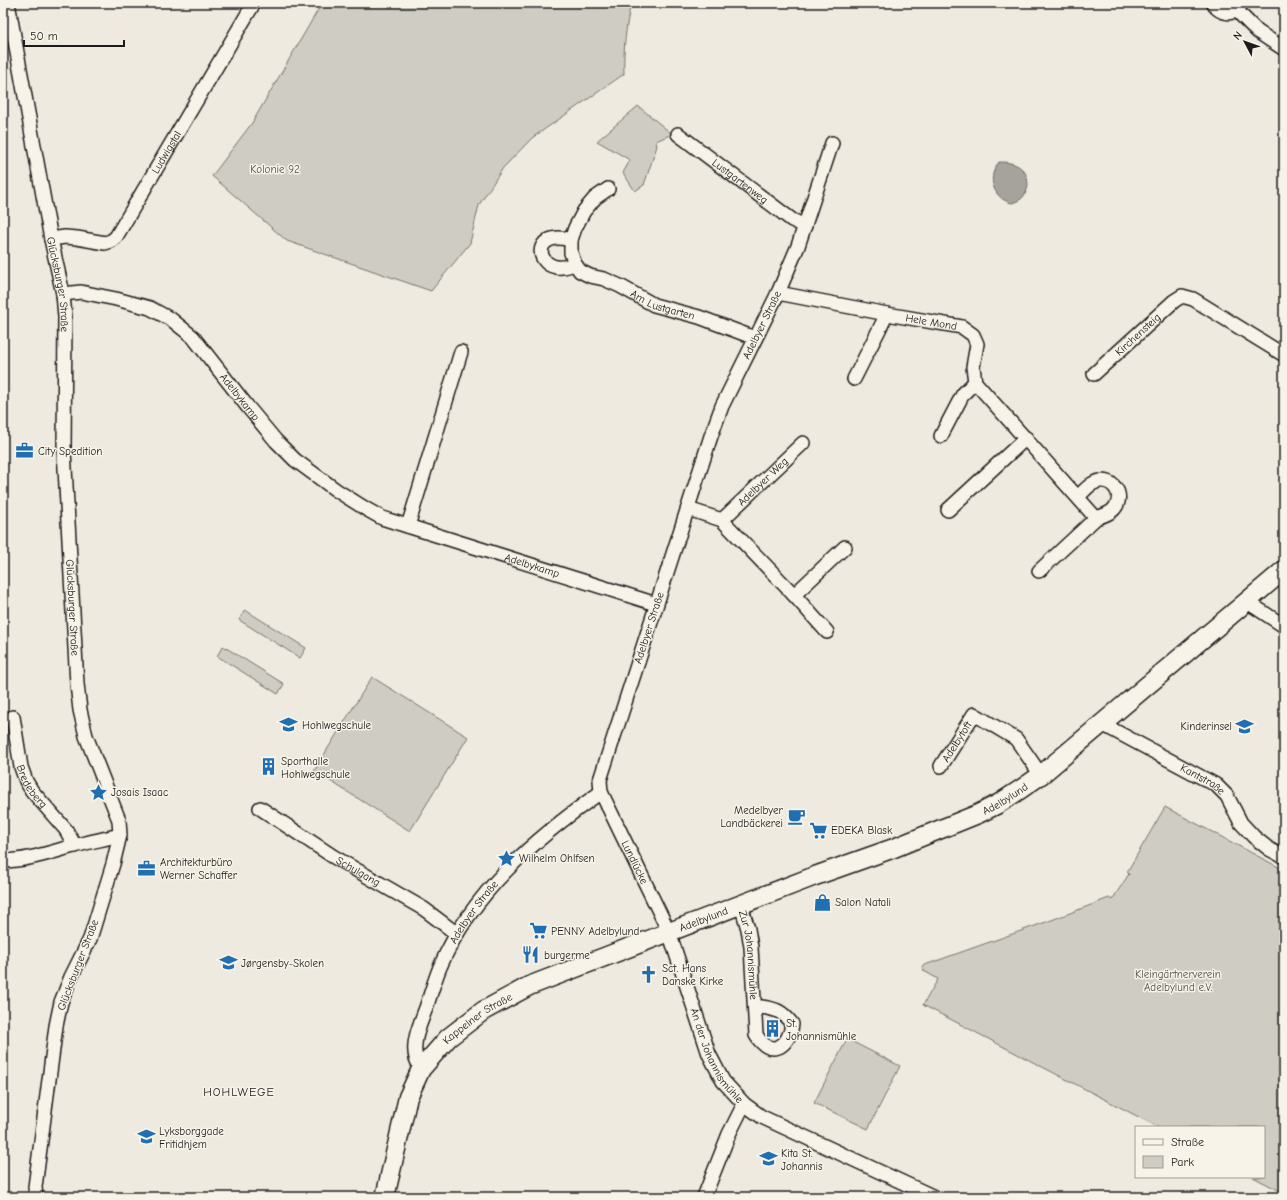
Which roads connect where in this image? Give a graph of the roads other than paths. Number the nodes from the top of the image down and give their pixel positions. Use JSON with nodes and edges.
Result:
{"nodes":[{"id":1,"x":8,"y":3,"type":"edge"},
{"id":2,"x":1213,"y":3,"type":"edge"},
{"id":3,"x":248,"y":5,"type":"edge"},
{"id":4,"x":1239,"y":7,"type":"edge"},
{"id":5,"x":1284,"y":49,"type":"edge"},
{"id":6,"x":678,"y":134,"type":"dead end"},
{"id":7,"x":832,"y":143,"type":"dead end"},
{"id":8,"x":608,"y":189,"type":"dead end"},
{"id":9,"x":805,"y":226,"type":"junction"},
{"id":10,"x":51,"y":239,"type":"junction"},
{"id":11,"x":571,"y":240,"type":"junction"},
{"id":12,"x":575,"y":264,"type":"junction"},
{"id":13,"x":778,"y":293,"type":"junction"},
{"id":14,"x":63,"y":294,"type":"junction"},
{"id":15,"x":887,"y":314,"type":"junction"},
{"id":16,"x":755,"y":338,"type":"junction"},
{"id":17,"x":461,"y":352,"type":"dead end"},
{"id":18,"x":1284,"y":355,"type":"edge"},
{"id":19,"x":1094,"y":374,"type":"dead end"},
{"id":20,"x":854,"y":380,"type":"dead end"},
{"id":21,"x":975,"y":382,"type":"junction"},
{"id":22,"x":941,"y":436,"type":"dead end"},
{"id":23,"x":1026,"y":438,"type":"junction"},
{"id":24,"x":803,"y":443,"type":"dead end"},
{"id":25,"x":1078,"y":497,"type":"junction"},
{"id":26,"x":688,"y":509,"type":"junction"},
{"id":27,"x":948,"y":510,"type":"dead end"},
{"id":28,"x":1096,"y":518,"type":"junction"},
{"id":29,"x":722,"y":520,"type":"junction"},
{"id":30,"x":408,"y":526,"type":"junction"},
{"id":31,"x":844,"y":547,"type":"dead end"},
{"id":32,"x":1284,"y":570,"type":"edge"},
{"id":33,"x":1039,"y":571,"type":"dead end"},
{"id":34,"x":794,"y":595,"type":"junction"},
{"id":35,"x":1246,"y":601,"type":"junction"},
{"id":36,"x":656,"y":604,"type":"junction"},
{"id":37,"x":1284,"y":626,"type":"edge"},
{"id":38,"x":827,"y":632,"type":"dead end"},
{"id":39,"x":13,"y":717,"type":"dead end"},
{"id":40,"x":1102,"y":724,"type":"junction"},
{"id":41,"x":941,"y":766,"type":"dead end"},
{"id":42,"x":1041,"y":774,"type":"junction"},
{"id":43,"x":600,"y":792,"type":"junction"},
{"id":44,"x":260,"y":808,"type":"dead end"},
{"id":45,"x":120,"y":835,"type":"junction"},
{"id":46,"x":75,"y":846,"type":"junction"},
{"id":47,"x":1284,"y":857,"type":"edge"},
{"id":48,"x":3,"y":861,"type":"edge"},
{"id":49,"x":741,"y":905,"type":"junction"},
{"id":50,"x":669,"y":932,"type":"junction"},
{"id":51,"x":457,"y":934,"type":"junction"},
{"id":52,"x":754,"y":1001,"type":"dead end"},
{"id":53,"x":421,"y":1069,"type":"junction"},
{"id":54,"x":744,"y":1104,"type":"junction"},
{"id":55,"x":36,"y":1197,"type":"edge"},
{"id":56,"x":385,"y":1197,"type":"edge"},
{"id":57,"x":704,"y":1197,"type":"edge"},
{"id":58,"x":934,"y":1197,"type":"edge"}],
"edges":[{"from":1,"to":10,"type":"street","name":"Glücksburger Straße"},
{"from":2,"to":4,"type":"street"},
{"from":3,"to":10,"type":"street","name":"Ludwigstal"},
{"from":4,"to":5,"type":"street"},
{"from":6,"to":9,"type":"street","name":"Lustgartenweg"},
{"from":7,"to":9,"type":"street","name":"Adelbyer Straße"},
{"from":8,"to":11,"type":"street"},
{"from":9,"to":13,"type":"street","name":"Adelbyer Straße"},
{"from":10,"to":14,"type":"street","name":"Glücksburger Straße"},
{"from":11,"to":12,"type":"street"},
{"from":11,"to":12,"type":"street"},
{"from":12,"to":16,"type":"street","name":"Am Lustgarten"},
{"from":13,"to":15,"type":"street","name":"Hele Mond"},
{"from":13,"to":16,"type":"street","name":"Adelbyer Straße"},
{"from":14,"to":30,"type":"street","name":"Adelbykamp"},
{"from":14,"to":45,"type":"street","name":"Glücksburger Straße"},
{"from":15,"to":20,"type":"street"},
{"from":15,"to":21,"type":"street","name":"Hele Mond"},
{"from":16,"to":26,"type":"street","name":"Adelbyer Straße"},
{"from":17,"to":30,"type":"street"},
{"from":18,"to":19,"type":"street","name":"Kirchensteig"},
{"from":21,"to":22,"type":"street"},
{"from":21,"to":23,"type":"street"},
{"from":23,"to":25,"type":"street"},
{"from":23,"to":27,"type":"street"},
{"from":24,"to":29,"type":"street","name":"Adelbyer Weg"},
{"from":25,"to":28,"type":"street"},
{"from":25,"to":28,"type":"street"},
{"from":26,"to":29,"type":"street"},
{"from":26,"to":36,"type":"street","name":"Adelbyer Straße"},
{"from":28,"to":33,"type":"street"},
{"from":29,"to":34,"type":"street"},
{"from":30,"to":36,"type":"street","name":"Adelbykamp"},
{"from":31,"to":34,"type":"street"},
{"from":32,"to":35,"type":"street","name":"Adelbylund"},
{"from":34,"to":38,"type":"street"},
{"from":35,"to":37,"type":"street"},
{"from":35,"to":40,"type":"street","name":"Adelbylund"},
{"from":36,"to":43,"type":"street","name":"Adelbyer Straße"},
{"from":39,"to":46,"type":"street","name":"Bredeberg"},
{"from":40,"to":42,"type":"street","name":"Adelbylund"},
{"from":40,"to":47,"type":"street","name":"Kantstraße"},
{"from":41,"to":42,"type":"street","name":"Adelbytoft"},
{"from":42,"to":49,"type":"street","name":"Adelbylund"},
{"from":43,"to":50,"type":"street","name":"Lundlücke"},
{"from":43,"to":51,"type":"street","name":"Adelbyer Straße"},
{"from":44,"to":51,"type":"street","name":"Schulgang"},
{"from":45,"to":46,"type":"street"},
{"from":45,"to":55,"type":"street","name":"Glücksburger Straße"},
{"from":46,"to":48,"type":"street"},
{"from":49,"to":50,"type":"street","name":"Adelbylund"},
{"from":49,"to":52,"type":"street","name":"Zur Johannismühle"},
{"from":50,"to":53,"type":"street","name":"Kappelner Straße"},
{"from":50,"to":54,"type":"street","name":"An der Johannismühle"},
{"from":51,"to":53,"type":"street","name":"Adelbyer Straße"},
{"from":53,"to":56,"type":"street","name":"Kappelner Straße"},
{"from":54,"to":57,"type":"street","name":"An der Johannismühle"},
{"from":54,"to":58,"type":"street"}]}
